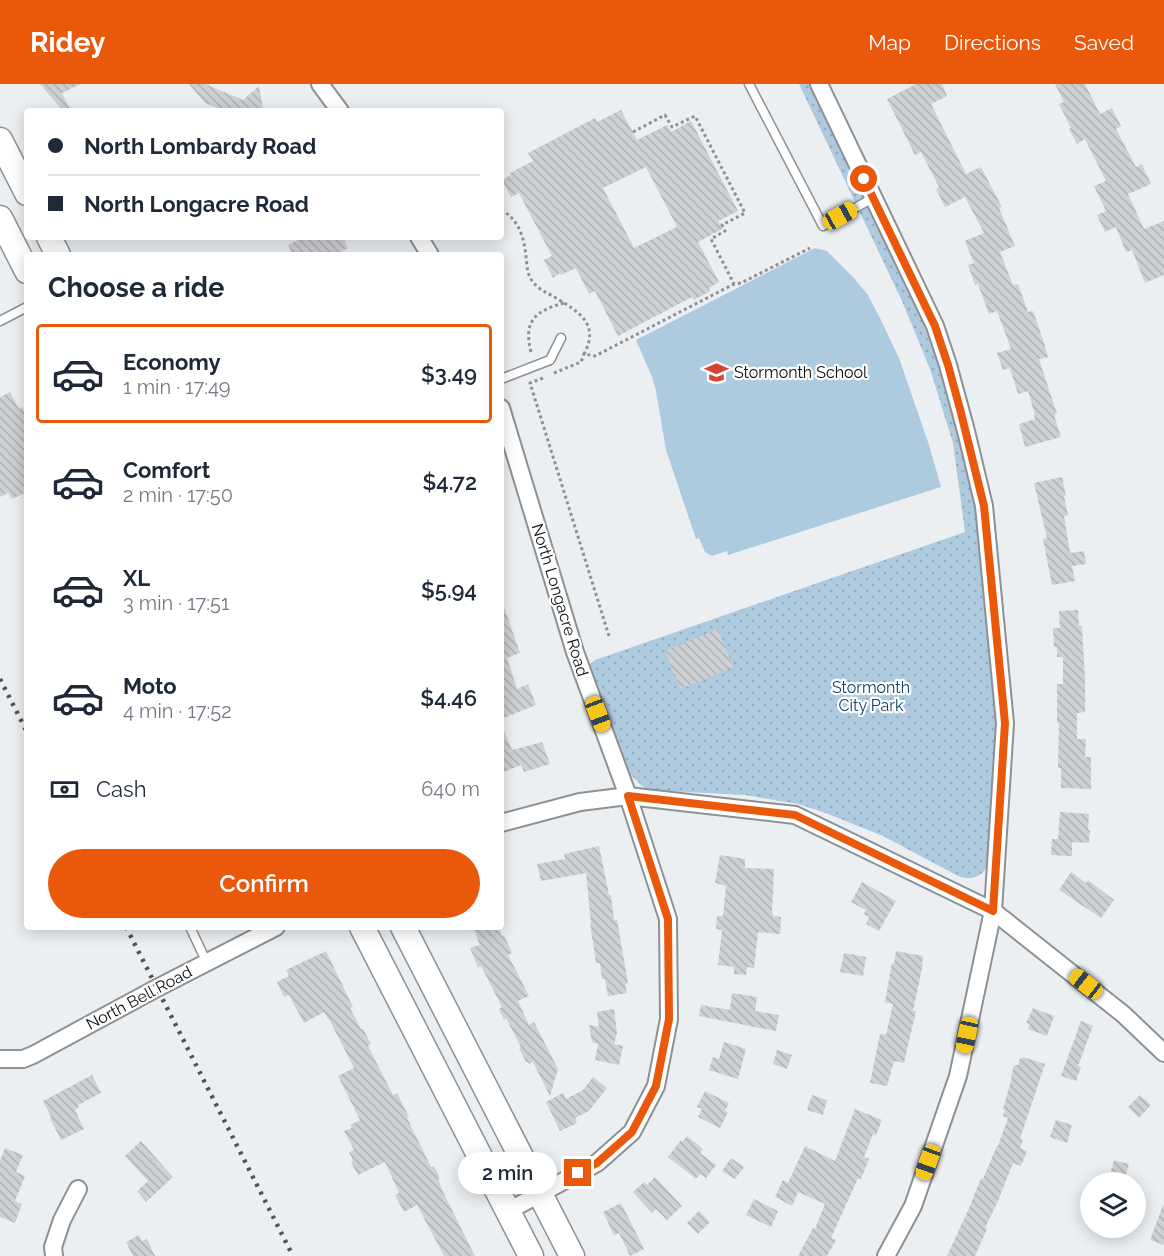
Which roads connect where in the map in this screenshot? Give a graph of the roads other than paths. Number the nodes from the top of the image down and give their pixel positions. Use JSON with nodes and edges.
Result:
{"nodes":[{"id":1,"x":320,"y":84,"type":"edge"},
{"id":2,"x":749,"y":84,"type":"edge"},
{"id":3,"x":819,"y":84,"type":"edge"},
{"id":4,"x":338,"y":108,"type":"edge"},
{"id":5,"x":0,"y":140,"type":"edge"},
{"id":6,"x":24,"y":187,"type":"edge"},
{"id":7,"x":873,"y":198,"type":"junction"},
{"id":8,"x":0,"y":218,"type":"edge"},
{"id":9,"x":24,"y":265,"type":"edge"},
{"id":10,"x":24,"y":309,"type":"edge"},
{"id":11,"x":0,"y":321,"type":"edge"},
{"id":12,"x":561,"y":338,"type":"dead end"},
{"id":13,"x":504,"y":378,"type":"edge"},
{"id":14,"x":504,"y":418,"type":"edge"},
{"id":15,"x":628,"y":796,"type":"junction"},
{"id":16,"x":504,"y":822,"type":"edge"},
{"id":17,"x":993,"y":911,"type":"junction"},
{"id":18,"x":191,"y":930,"type":"edge"},
{"id":19,"x":270,"y":930,"type":"edge"},
{"id":20,"x":364,"y":930,"type":"edge"},
{"id":21,"x":405,"y":930,"type":"edge"},
{"id":22,"x":207,"y":963,"type":"junction"},
{"id":23,"x":1164,"y":1053,"type":"edge"},
{"id":24,"x":0,"y":1059,"type":"edge"},
{"id":25,"x":78,"y":1189,"type":"dead end"},
{"id":26,"x":540,"y":1193,"type":"junction"},
{"id":27,"x":508,"y":1211,"type":"junction"},
{"id":28,"x":54,"y":1256,"type":"edge"},
{"id":29,"x":531,"y":1256,"type":"edge"},
{"id":30,"x":572,"y":1256,"type":"edge"},
{"id":31,"x":886,"y":1256,"type":"edge"}],
"edges":[{"from":1,"to":4,"type":"street"},
{"from":2,"to":7,"type":"lane"},
{"from":3,"to":7,"type":"street"},
{"from":5,"to":6,"type":"street"},
{"from":7,"to":17,"type":"street"},
{"from":8,"to":9,"type":"street"},
{"from":10,"to":11,"type":"lane"},
{"from":12,"to":13,"type":"lane"},
{"from":14,"to":15,"type":"street","name":"North Longacre Road"},
{"from":15,"to":16,"type":"street"},
{"from":15,"to":17,"type":"street"},
{"from":15,"to":26,"type":"street","name":"North Longacre Road"},
{"from":17,"to":23,"type":"street"},
{"from":17,"to":31,"type":"street"},
{"from":18,"to":22,"type":"lane"},
{"from":19,"to":22,"type":"street","name":"North Bell Road"},
{"from":20,"to":27,"type":"street"},
{"from":21,"to":26,"type":"street"},
{"from":22,"to":24,"type":"street","name":"North Bell Road"},
{"from":25,"to":28,"type":"street"},
{"from":26,"to":27,"type":"street","name":"North Longacre Road"},
{"from":26,"to":30,"type":"street"},
{"from":27,"to":29,"type":"street"}]}
